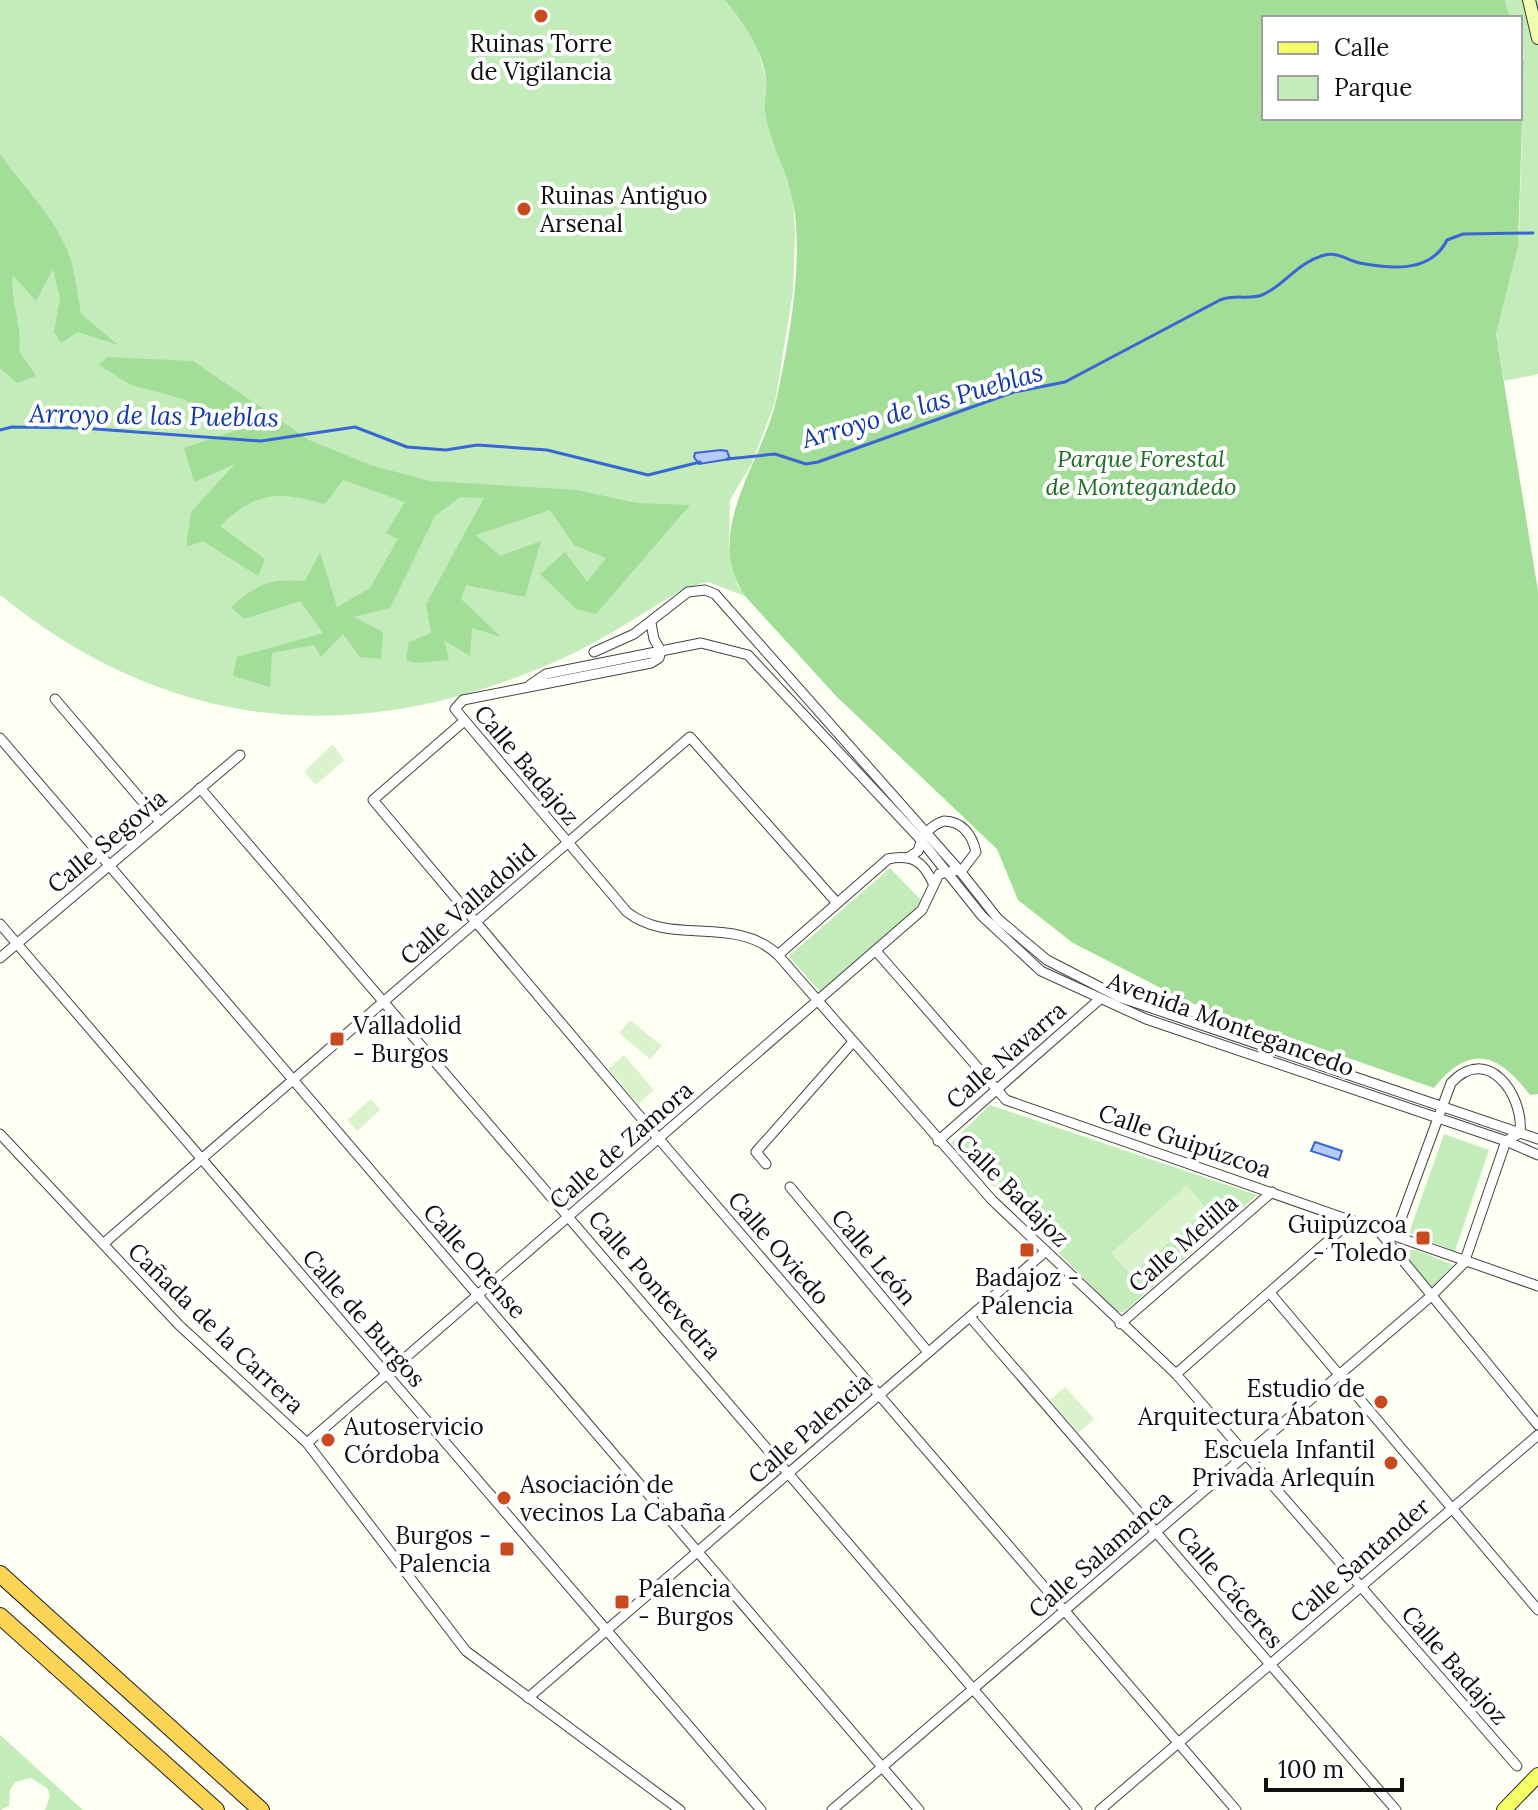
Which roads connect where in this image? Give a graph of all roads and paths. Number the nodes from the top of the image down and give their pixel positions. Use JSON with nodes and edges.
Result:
{"nodes":[{"id":1,"x":1529,"y":0,"type":"edge"},
{"id":2,"x":1538,"y":38,"type":"edge"},
{"id":3,"x":651,"y":623,"type":"junction"},
{"id":4,"x":754,"y":638,"type":"junction"},
{"id":5,"x":661,"y":651,"type":"junction"},
{"id":6,"x":737,"y":651,"type":"junction"},
{"id":7,"x":594,"y":652,"type":"dead end"},
{"id":8,"x":55,"y":699,"type":"dead end"},
{"id":9,"x":454,"y":705,"type":"joint"},
{"id":10,"x":463,"y":722,"type":"junction"},
{"id":11,"x":0,"y":738,"type":"edge"},
{"id":12,"x":240,"y":755,"type":"dead end"},
{"id":13,"x":200,"y":788,"type":"junction"},
{"id":14,"x":160,"y":822,"type":"junction"},
{"id":15,"x":923,"y":836,"type":"junction"},
{"id":16,"x":568,"y":844,"type":"junction"},
{"id":17,"x":909,"y":857,"type":"junction"},
{"id":18,"x":109,"y":865,"type":"junction"},
{"id":19,"x":960,"y":871,"type":"junction"},
{"id":20,"x":948,"y":872,"type":"junction"},
{"id":21,"x":933,"y":883,"type":"junction"},
{"id":22,"x":837,"y":903,"type":"junction"},
{"id":23,"x":475,"y":923,"type":"junction"},
{"id":24,"x":0,"y":924,"type":"edge"},
{"id":25,"x":17,"y":944,"type":"junction"},
{"id":26,"x":876,"y":951,"type":"junction"},
{"id":27,"x":778,"y":955,"type":"junction"},
{"id":28,"x":0,"y":958,"type":"edge"},
{"id":29,"x":1100,"y":999,"type":"junction"},
{"id":30,"x":818,"y":1002,"type":"junction"},
{"id":31,"x":385,"y":1003,"type":"junction"},
{"id":32,"x":853,"y":1042,"type":"junction"},
{"id":33,"x":293,"y":1081,"type":"junction"},
{"id":34,"x":996,"y":1089,"type":"junction"},
{"id":35,"x":1438,"y":1112,"type":"junction"},
{"id":36,"x":1520,"y":1133,"type":"junction"},
{"id":37,"x":0,"y":1134,"type":"edge"},
{"id":38,"x":659,"y":1139,"type":"junction"},
{"id":39,"x":1538,"y":1139,"type":"edge"},
{"id":40,"x":938,"y":1141,"type":"junction"},
{"id":41,"x":1506,"y":1141,"type":"junction"},
{"id":42,"x":1538,"y":1155,"type":"edge"},
{"id":43,"x":200,"y":1160,"type":"junction"},
{"id":44,"x":766,"y":1164,"type":"dead end"},
{"id":45,"x":790,"y":1187,"type":"dead end"},
{"id":46,"x":1272,"y":1192,"type":"junction"},
{"id":47,"x":569,"y":1216,"type":"junction"},
{"id":48,"x":1352,"y":1220,"type":"junction"},
{"id":49,"x":1377,"y":1228,"type":"junction"},
{"id":50,"x":1395,"y":1235,"type":"junction"},
{"id":51,"x":1413,"y":1242,"type":"junction"},
{"id":52,"x":103,"y":1244,"type":"junction"},
{"id":53,"x":1046,"y":1251,"type":"junction"},
{"id":54,"x":1401,"y":1259,"type":"junction"},
{"id":55,"x":1464,"y":1263,"type":"junction"},
{"id":56,"x":1538,"y":1286,"type":"edge"},
{"id":57,"x":1270,"y":1293,"type":"junction"},
{"id":58,"x":478,"y":1295,"type":"junction"},
{"id":59,"x":1430,"y":1297,"type":"junction"},
{"id":60,"x":970,"y":1317,"type":"junction"},
{"id":61,"x":1120,"y":1324,"type":"junction"},
{"id":62,"x":928,"y":1352,"type":"junction"},
{"id":63,"x":387,"y":1374,"type":"junction"},
{"id":64,"x":1176,"y":1374,"type":"junction"},
{"id":65,"x":1339,"y":1374,"type":"junction"},
{"id":66,"x":880,"y":1395,"type":"junction"},
{"id":67,"x":1538,"y":1425,"type":"edge"},
{"id":68,"x":1538,"y":1435,"type":"edge"},
{"id":69,"x":307,"y":1443,"type":"junction"},
{"id":70,"x":1248,"y":1453,"type":"junction"},
{"id":71,"x":789,"y":1473,"type":"junction"},
{"id":72,"x":1452,"y":1508,"type":"junction"},
{"id":73,"x":1156,"y":1531,"type":"junction"},
{"id":74,"x":697,"y":1552,"type":"junction"},
{"id":75,"x":0,"y":1574,"type":"edge"},
{"id":76,"x":1360,"y":1586,"type":"junction"},
{"id":77,"x":1065,"y":1610,"type":"junction"},
{"id":78,"x":1538,"y":1610,"type":"edge"},
{"id":79,"x":0,"y":1616,"type":"edge"},
{"id":80,"x":606,"y":1629,"type":"junction"},
{"id":81,"x":1269,"y":1665,"type":"junction"},
{"id":82,"x":973,"y":1690,"type":"junction"},
{"id":83,"x":528,"y":1698,"type":"junction"},
{"id":84,"x":1178,"y":1743,"type":"junction"},
{"id":85,"x":1517,"y":1766,"type":"dead end"},
{"id":86,"x":882,"y":1767,"type":"junction"},
{"id":87,"x":1538,"y":1775,"type":"edge"},
{"id":88,"x":216,"y":1810,"type":"edge"},
{"id":89,"x":261,"y":1810,"type":"edge"},
{"id":90,"x":680,"y":1810,"type":"edge"},
{"id":91,"x":761,"y":1810,"type":"edge"},
{"id":92,"x":832,"y":1810,"type":"edge"},
{"id":93,"x":919,"y":1810,"type":"edge"},
{"id":94,"x":1077,"y":1810,"type":"edge"},
{"id":95,"x":1100,"y":1810,"type":"edge"},
{"id":96,"x":1236,"y":1810,"type":"edge"},
{"id":97,"x":1396,"y":1810,"type":"edge"},
{"id":98,"x":1504,"y":1810,"type":"edge"}],
"edges":[{"from":1,"to":2,"type":"street"},
{"from":3,"to":4,"type":"street","name":"Avenida Montegancedo"},
{"from":3,"to":5,"type":"street"},
{"from":3,"to":7,"type":"street","name":"Avenida Montegancedo"},
{"from":4,"to":6,"type":"street"},
{"from":4,"to":15,"type":"street","name":"Avenida Montegancedo"},
{"from":5,"to":6,"type":"street","name":"Avenida Montegancedo"},
{"from":5,"to":9,"type":"street","name":"Avenida Montegancedo"},
{"from":6,"to":15,"type":"street","name":"Avenida Montegancedo"},
{"from":8,"to":14,"type":"street"},
{"from":9,"to":10,"type":"street","name":"Calle Badajoz"},
{"from":10,"to":16,"type":"street","name":"Calle Badajoz"},
{"from":10,"to":23,"type":"street","name":"Calle Oviedo"},
{"from":11,"to":18,"type":"street","name":"Calle Orense"},
{"from":12,"to":13,"type":"street","name":"Calle Segovia"},
{"from":13,"to":14,"type":"street","name":"Calle Segovia"},
{"from":13,"to":31,"type":"street","name":"Calle Pontevedra"},
{"from":14,"to":18,"type":"street","name":"Calle Segovia"},
{"from":15,"to":17,"type":"street"},
{"from":15,"to":19,"type":"street","name":"Avenida Montegancedo"},
{"from":15,"to":19,"type":"street"},
{"from":15,"to":20,"type":"street","name":"Avenida Montegancedo"},
{"from":16,"to":22,"type":"street","name":"Calle Valladolid"},
{"from":16,"to":23,"type":"street","name":"Calle Valladolid"},
{"from":16,"to":27,"type":"street","name":"Calle Badajoz"},
{"from":17,"to":21,"type":"street"},
{"from":17,"to":22,"type":"street"},
{"from":18,"to":25,"type":"street","name":"Calle Segovia"},
{"from":18,"to":33,"type":"street","name":"Calle Orense"},
{"from":19,"to":20,"type":"street"},
{"from":19,"to":35,"type":"street","name":"Avenida Montegancedo"},
{"from":20,"to":21,"type":"street","name":"Calle de Zamora"},
{"from":20,"to":29,"type":"street","name":"Avenida Montegancedo"},
{"from":21,"to":26,"type":"street","name":"Calle de Zamora"},
{"from":22,"to":27,"type":"street"},
{"from":23,"to":31,"type":"street","name":"Calle Valladolid"},
{"from":23,"to":38,"type":"street","name":"Calle Oviedo"},
{"from":24,"to":25,"type":"street","name":"Calle de Burgos"},
{"from":25,"to":28,"type":"street","name":"Calle Segovia"},
{"from":25,"to":43,"type":"street","name":"Calle de Burgos"},
{"from":26,"to":30,"type":"street","name":"Calle de Zamora"},
{"from":26,"to":34,"type":"street","name":"Calle Guipúzcoa"},
{"from":27,"to":30,"type":"street","name":"Calle Badajoz"},
{"from":29,"to":34,"type":"street","name":"Calle Navarra"},
{"from":29,"to":35,"type":"street","name":"Avenida Montegancedo"},
{"from":30,"to":32,"type":"street","name":"Calle Badajoz"},
{"from":30,"to":38,"type":"street","name":"Calle de Zamora"},
{"from":31,"to":33,"type":"street","name":"Calle Valladolid"},
{"from":31,"to":47,"type":"street","name":"Calle Pontevedra"},
{"from":32,"to":40,"type":"street","name":"Calle Badajoz"},
{"from":32,"to":44,"type":"street"},
{"from":33,"to":43,"type":"street","name":"Calle Valladolid"},
{"from":33,"to":58,"type":"street","name":"Calle Orense"},
{"from":34,"to":40,"type":"street","name":"Calle Navarra"},
{"from":34,"to":46,"type":"street","name":"Calle Guipúzcoa"},
{"from":35,"to":36,"type":"street","name":"Avenida Montegancedo"},
{"from":35,"to":36,"type":"street"},
{"from":35,"to":41,"type":"street","name":"Avenida Montegancedo"},
{"from":35,"to":50,"type":"street"},
{"from":36,"to":39,"type":"street","name":"Avenida Montegancedo"},
{"from":36,"to":41,"type":"street"},
{"from":37,"to":52,"type":"street","name":"Cañada de la Carrera"},
{"from":38,"to":47,"type":"street","name":"Calle de Zamora"},
{"from":38,"to":66,"type":"street","name":"Calle Oviedo"},
{"from":40,"to":53,"type":"street","name":"Calle Badajoz"},
{"from":41,"to":42,"type":"street","name":"Avenida Montegancedo"},
{"from":41,"to":55,"type":"street"},
{"from":43,"to":52,"type":"street","name":"Calle Valladolid"},
{"from":43,"to":63,"type":"street","name":"Calle de Burgos"},
{"from":45,"to":62,"type":"street","name":"Calle León"},
{"from":46,"to":48,"type":"street","name":"Calle Guipúzcoa"},
{"from":46,"to":61,"type":"street","name":"Calle Melilla"},
{"from":47,"to":58,"type":"street","name":"Calle de Zamora"},
{"from":47,"to":71,"type":"street","name":"Calle Pontevedra"},
{"from":48,"to":49,"type":"street","name":"Calle Guipúzcoa"},
{"from":48,"to":57,"type":"street"},
{"from":49,"to":50,"type":"street","name":"Calle Guipúzcoa"},
{"from":49,"to":54,"type":"street"},
{"from":50,"to":51,"type":"street","name":"Calle Guipúzcoa"},
{"from":51,"to":54,"type":"street"},
{"from":51,"to":55,"type":"street","name":"Calle Guipúzcoa"},
{"from":52,"to":69,"type":"street","name":"Cañada de la Carrera"},
{"from":53,"to":60,"type":"street","name":"Calle Palencia"},
{"from":53,"to":61,"type":"street","name":"Calle Badajoz"},
{"from":54,"to":59,"type":"street"},
{"from":55,"to":56,"type":"street","name":"Calle Guipúzcoa"},
{"from":55,"to":59,"type":"street","name":"Calle Salamanca"},
{"from":57,"to":64,"type":"street"},
{"from":57,"to":65,"type":"street"},
{"from":58,"to":63,"type":"street","name":"Calle de Zamora"},
{"from":58,"to":74,"type":"street","name":"Calle Orense"},
{"from":59,"to":65,"type":"street","name":"Calle Salamanca"},
{"from":59,"to":67,"type":"street"},
{"from":60,"to":62,"type":"street","name":"Calle Palencia"},
{"from":60,"to":73,"type":"street","name":"Calle Cáceres"},
{"from":61,"to":64,"type":"street","name":"Calle Badajoz"},
{"from":62,"to":66,"type":"street","name":"Calle Palencia"},
{"from":63,"to":69,"type":"street","name":"Calle de Zamora"},
{"from":63,"to":80,"type":"street","name":"Calle de Burgos"},
{"from":64,"to":70,"type":"street","name":"Calle Badajoz"},
{"from":65,"to":70,"type":"street","name":"Calle Salamanca"},
{"from":65,"to":72,"type":"street"},
{"from":66,"to":71,"type":"street","name":"Calle Palencia"},
{"from":66,"to":77,"type":"street","name":"Calle Oviedo"},
{"from":68,"to":72,"type":"street","name":"Calle Santander"},
{"from":69,"to":83,"type":"street","name":"Cañada de la Carrera"},
{"from":70,"to":73,"type":"street","name":"Calle Salamanca"},
{"from":70,"to":76,"type":"street","name":"Calle Badajoz"},
{"from":71,"to":74,"type":"street","name":"Calle Palencia"},
{"from":71,"to":82,"type":"street","name":"Calle Pontevedra"},
{"from":72,"to":76,"type":"street","name":"Calle Santander"},
{"from":72,"to":78,"type":"street"},
{"from":73,"to":77,"type":"street","name":"Calle Salamanca"},
{"from":73,"to":81,"type":"street","name":"Calle Cáceres"},
{"from":74,"to":80,"type":"street","name":"Calle Palencia"},
{"from":74,"to":86,"type":"street","name":"Calle Orense"},
{"from":75,"to":89,"type":"highway"},
{"from":76,"to":81,"type":"street","name":"Calle Santander"},
{"from":76,"to":85,"type":"street","name":"Calle Badajoz"},
{"from":77,"to":82,"type":"street","name":"Calle Salamanca"},
{"from":77,"to":84,"type":"street","name":"Calle Oviedo"},
{"from":79,"to":88,"type":"highway"},
{"from":80,"to":83,"type":"street","name":"Calle Palencia"},
{"from":80,"to":91,"type":"street","name":"Calle de Burgos"},
{"from":81,"to":84,"type":"street","name":"Calle Santander"},
{"from":81,"to":97,"type":"street","name":"Calle Cáceres"},
{"from":82,"to":86,"type":"street","name":"Calle Salamanca"},
{"from":82,"to":94,"type":"street","name":"Calle Pontevedra"},
{"from":83,"to":90,"type":"street","name":"Cañada de la Carrera"},
{"from":84,"to":95,"type":"street","name":"Calle Santander"},
{"from":84,"to":96,"type":"street","name":"Calle Oviedo"},
{"from":86,"to":92,"type":"street","name":"Calle Salamanca"},
{"from":86,"to":93,"type":"street","name":"Calle Orense"},
{"from":87,"to":98,"type":"main road"}]}
